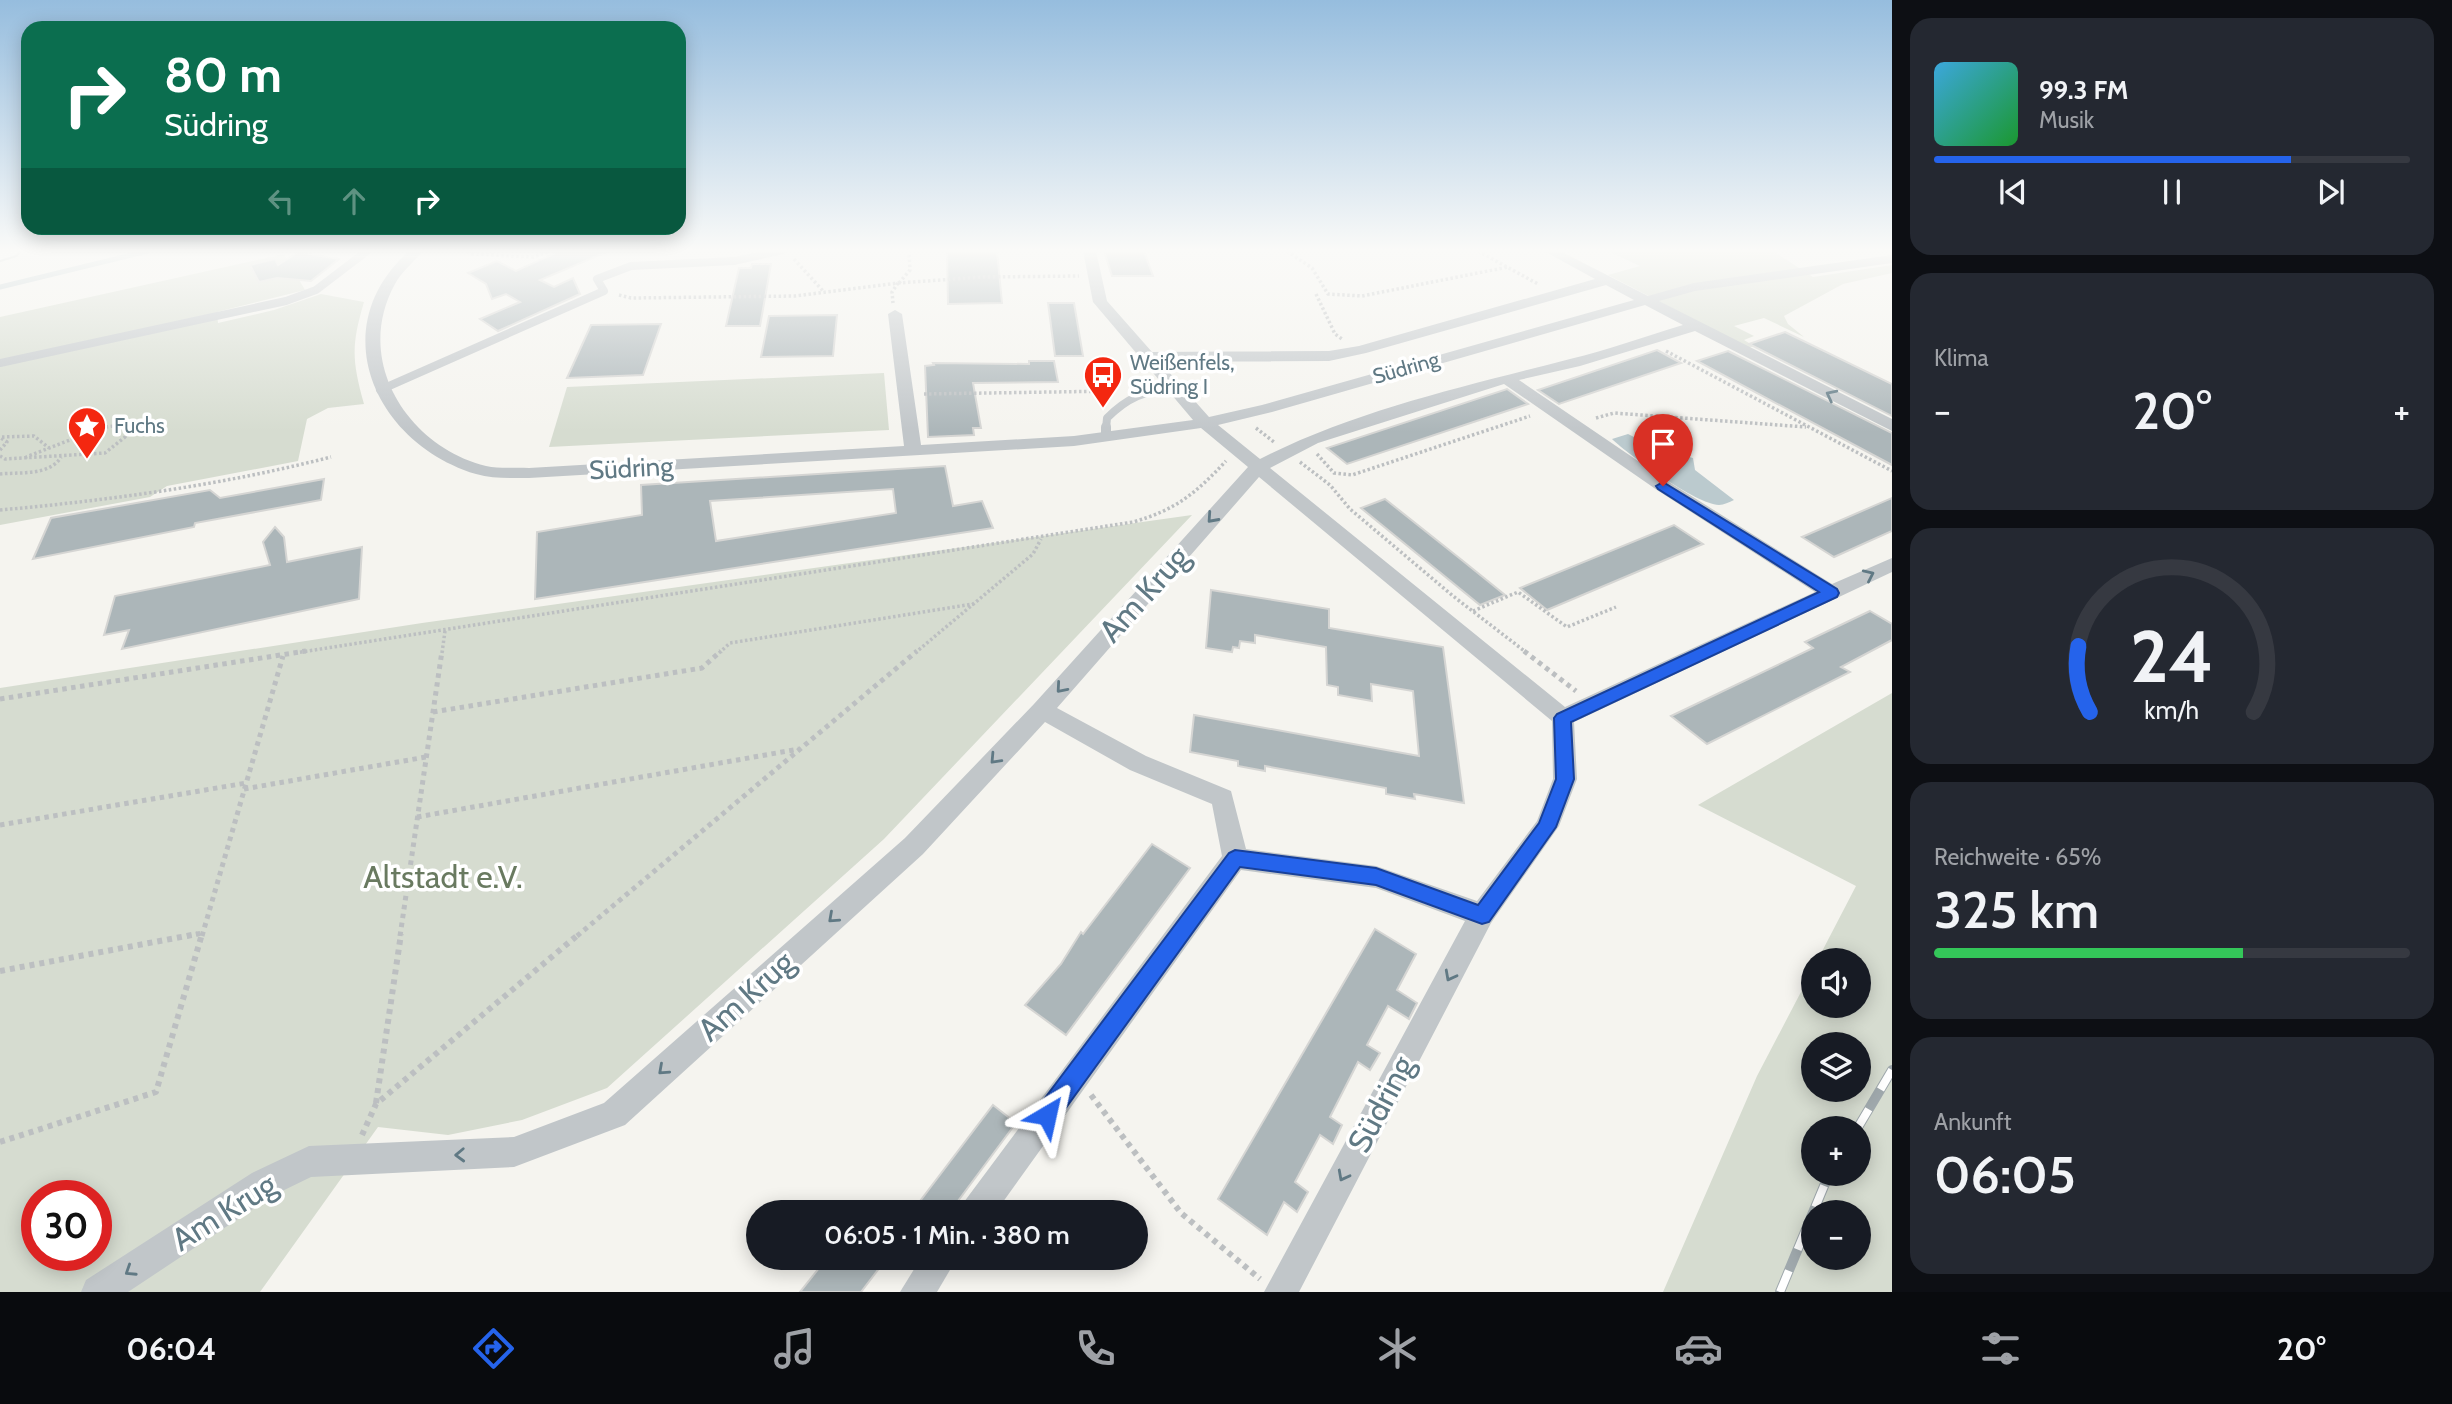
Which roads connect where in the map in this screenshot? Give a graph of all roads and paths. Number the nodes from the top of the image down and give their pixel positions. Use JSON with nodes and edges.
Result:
{"nodes":[{"id":1,"x":239,"y":311,"type":"edge"},
{"id":2,"x":376,"y":311,"type":"edge"},
{"id":3,"x":560,"y":311,"type":"edge"},
{"id":4,"x":1108,"y":311,"type":"edge"},
{"id":5,"x":1324,"y":311,"type":"edge"},
{"id":6,"x":1497,"y":311,"type":"edge"},
{"id":7,"x":1607,"y":311,"type":"edge"},
{"id":8,"x":1668,"y":311,"type":"edge"},
{"id":9,"x":895,"y":314,"type":"edge"},
{"id":10,"x":1695,"y":326,"type":"junction"},
{"id":11,"x":1644,"y":339,"type":"junction"},
{"id":12,"x":1361,"y":350,"type":"junction"},
{"id":13,"x":1146,"y":357,"type":"junction"},
{"id":14,"x":0,"y":363,"type":"edge"},
{"id":15,"x":1506,"y":378,"type":"junction"},
{"id":16,"x":1173,"y":389,"type":"junction"},
{"id":17,"x":380,"y":390,"type":"junction"},
{"id":18,"x":1146,"y":390,"type":"junction"},
{"id":19,"x":906,"y":394,"type":"junction"},
{"id":20,"x":1551,"y":409,"type":"junction"},
{"id":21,"x":1240,"y":415,"type":"junction"},
{"id":22,"x":1205,"y":423,"type":"junction"},
{"id":23,"x":1575,"y":425,"type":"junction"},
{"id":24,"x":1892,"y":426,"type":"edge"},
{"id":25,"x":1810,"y":428,"type":"junction"},
{"id":26,"x":1106,"y":436,"type":"junction"},
{"id":27,"x":1,"y":438,"type":"edge"},
{"id":28,"x":49,"y":448,"type":"junction"},
{"id":29,"x":0,"y":450,"type":"edge"},
{"id":30,"x":914,"y":450,"type":"junction"},
{"id":31,"x":1237,"y":450,"type":"junction"},
{"id":32,"x":1288,"y":452,"type":"junction"},
{"id":33,"x":26,"y":457,"type":"junction"},
{"id":34,"x":61,"y":457,"type":"junction"},
{"id":35,"x":331,"y":457,"type":"dead end"},
{"id":36,"x":2,"y":459,"type":"edge"},
{"id":37,"x":1258,"y":467,"type":"junction"},
{"id":38,"x":1892,"y":471,"type":"edge"},
{"id":39,"x":0,"y":474,"type":"edge"},
{"id":40,"x":0,"y":510,"type":"edge"},
{"id":41,"x":1041,"y":538,"type":"junction"},
{"id":42,"x":1892,"y":564,"type":"edge"},
{"id":43,"x":1831,"y":593,"type":"junction"},
{"id":44,"x":974,"y":604,"type":"junction"},
{"id":45,"x":1616,"y":607,"type":"dead end"},
{"id":46,"x":1473,"y":611,"type":"junction"},
{"id":47,"x":445,"y":630,"type":"junction"},
{"id":48,"x":283,"y":655,"type":"junction"},
{"id":49,"x":0,"y":699,"type":"edge"},
{"id":50,"x":1593,"y":704,"type":"junction"},
{"id":51,"x":1042,"y":709,"type":"junction"},
{"id":52,"x":433,"y":712,"type":"junction"},
{"id":53,"x":1563,"y":718,"type":"junction"},
{"id":54,"x":801,"y":748,"type":"junction"},
{"id":55,"x":426,"y":757,"type":"junction"},
{"id":56,"x":245,"y":786,"type":"junction"},
{"id":57,"x":417,"y":817,"type":"junction"},
{"id":58,"x":0,"y":825,"type":"edge"},
{"id":59,"x":1235,"y":858,"type":"junction"},
{"id":60,"x":1482,"y":915,"type":"junction"},
{"id":61,"x":202,"y":933,"type":"junction"},
{"id":62,"x":0,"y":971,"type":"edge"},
{"id":63,"x":1076,"y":1075,"type":"junction"},
{"id":64,"x":376,"y":1104,"type":"junction"},
{"id":65,"x":0,"y":1142,"type":"edge"},
{"id":66,"x":350,"y":1160,"type":"junction"},
{"id":67,"x":985,"y":1200,"type":"edge"},
{"id":68,"x":933,"y":1270,"type":"edge"},
{"id":69,"x":1273,"y":1288,"type":"edge"},
{"id":70,"x":98,"y":1292,"type":"edge"},
{"id":71,"x":917,"y":1292,"type":"edge"}],
"edges":[{"from":1,"to":14,"type":"lane"},
{"from":2,"to":17,"type":"street","name":"Südring"},
{"from":3,"to":17,"type":"lane"},
{"from":4,"to":13,"type":"street"},
{"from":5,"to":12,"type":"path"},
{"from":6,"to":12,"type":"street"},
{"from":7,"to":21,"type":"street","name":"Südring"},
{"from":8,"to":10,"type":"street"},
{"from":9,"to":19,"type":"street"},
{"from":10,"to":11,"type":"street","name":"Südring"},
{"from":24,"to":10,"type":"street","one_way":true},
{"from":11,"to":15,"type":"street","name":"Südring"},
{"from":11,"to":25,"type":"path"},
{"from":12,"to":13,"type":"street"},
{"from":13,"to":16,"type":"street"},
{"from":15,"to":20,"type":"street"},
{"from":15,"to":32,"type":"street","name":"Südring"},
{"from":16,"to":18,"type":"lane"},
{"from":16,"to":22,"type":"street"},
{"from":17,"to":30,"type":"street","name":"Südring"},
{"from":18,"to":19,"type":"path"},
{"from":18,"to":26,"type":"lane"},
{"from":19,"to":30,"type":"street"},
{"from":20,"to":23,"type":"street"},
{"from":20,"to":32,"type":"path"},
{"from":21,"to":22,"type":"street","name":"Südring"},
{"from":21,"to":32,"type":"path"},
{"from":22,"to":26,"type":"street","name":"Südring"},
{"from":22,"to":31,"type":"street"},
{"from":23,"to":25,"type":"path"},
{"from":23,"to":43,"type":"street"},
{"from":25,"to":38,"type":"path"},
{"from":26,"to":30,"type":"street","name":"Südring"},
{"from":27,"to":28,"type":"path"},
{"from":27,"to":29,"type":"path"},
{"from":28,"to":33,"type":"path"},
{"from":28,"to":34,"type":"path"},
{"from":31,"to":37,"type":"street"},
{"from":31,"to":41,"type":"path"},
{"from":32,"to":37,"type":"street","name":"Südring"},
{"from":32,"to":46,"type":"path"},
{"from":33,"to":34,"type":"path"},
{"from":33,"to":36,"type":"path"},
{"from":34,"to":39,"type":"path"},
{"from":35,"to":40,"type":"path"},
{"from":37,"to":51,"type":"street","name":"Am Krug","one_way":true},
{"from":37,"to":53,"type":"street"},
{"from":41,"to":44,"type":"path"},
{"from":41,"to":47,"type":"path"},
{"from":43,"to":42,"type":"street","one_way":true},
{"from":43,"to":50,"type":"street"},
{"from":44,"to":52,"type":"path"},
{"from":44,"to":54,"type":"path"},
{"from":45,"to":46,"type":"path"},
{"from":46,"to":50,"type":"path"},
{"from":47,"to":48,"type":"path"},
{"from":47,"to":52,"type":"path"},
{"from":48,"to":49,"type":"path"},
{"from":48,"to":56,"type":"path"},
{"from":50,"to":53,"type":"street"},
{"from":51,"to":59,"type":"street"},
{"from":51,"to":66,"type":"street","name":"Am Krug","one_way":true},
{"from":52,"to":55,"type":"path"},
{"from":53,"to":60,"type":"street","name":"Südring"},
{"from":54,"to":57,"type":"path"},
{"from":54,"to":64,"type":"path"},
{"from":55,"to":56,"type":"path"},
{"from":55,"to":57,"type":"path"},
{"from":56,"to":58,"type":"path"},
{"from":56,"to":61,"type":"path"},
{"from":57,"to":64,"type":"path"},
{"from":59,"to":60,"type":"street"},
{"from":59,"to":63,"type":"street"},
{"from":60,"to":69,"type":"street","name":"Südring","one_way":true},
{"from":61,"to":62,"type":"path"},
{"from":61,"to":65,"type":"path"},
{"from":63,"to":67,"type":"street"},
{"from":63,"to":69,"type":"path"},
{"from":64,"to":66,"type":"path"},
{"from":66,"to":70,"type":"street","name":"Am Krug","one_way":true},
{"from":68,"to":71,"type":"street"}]}
